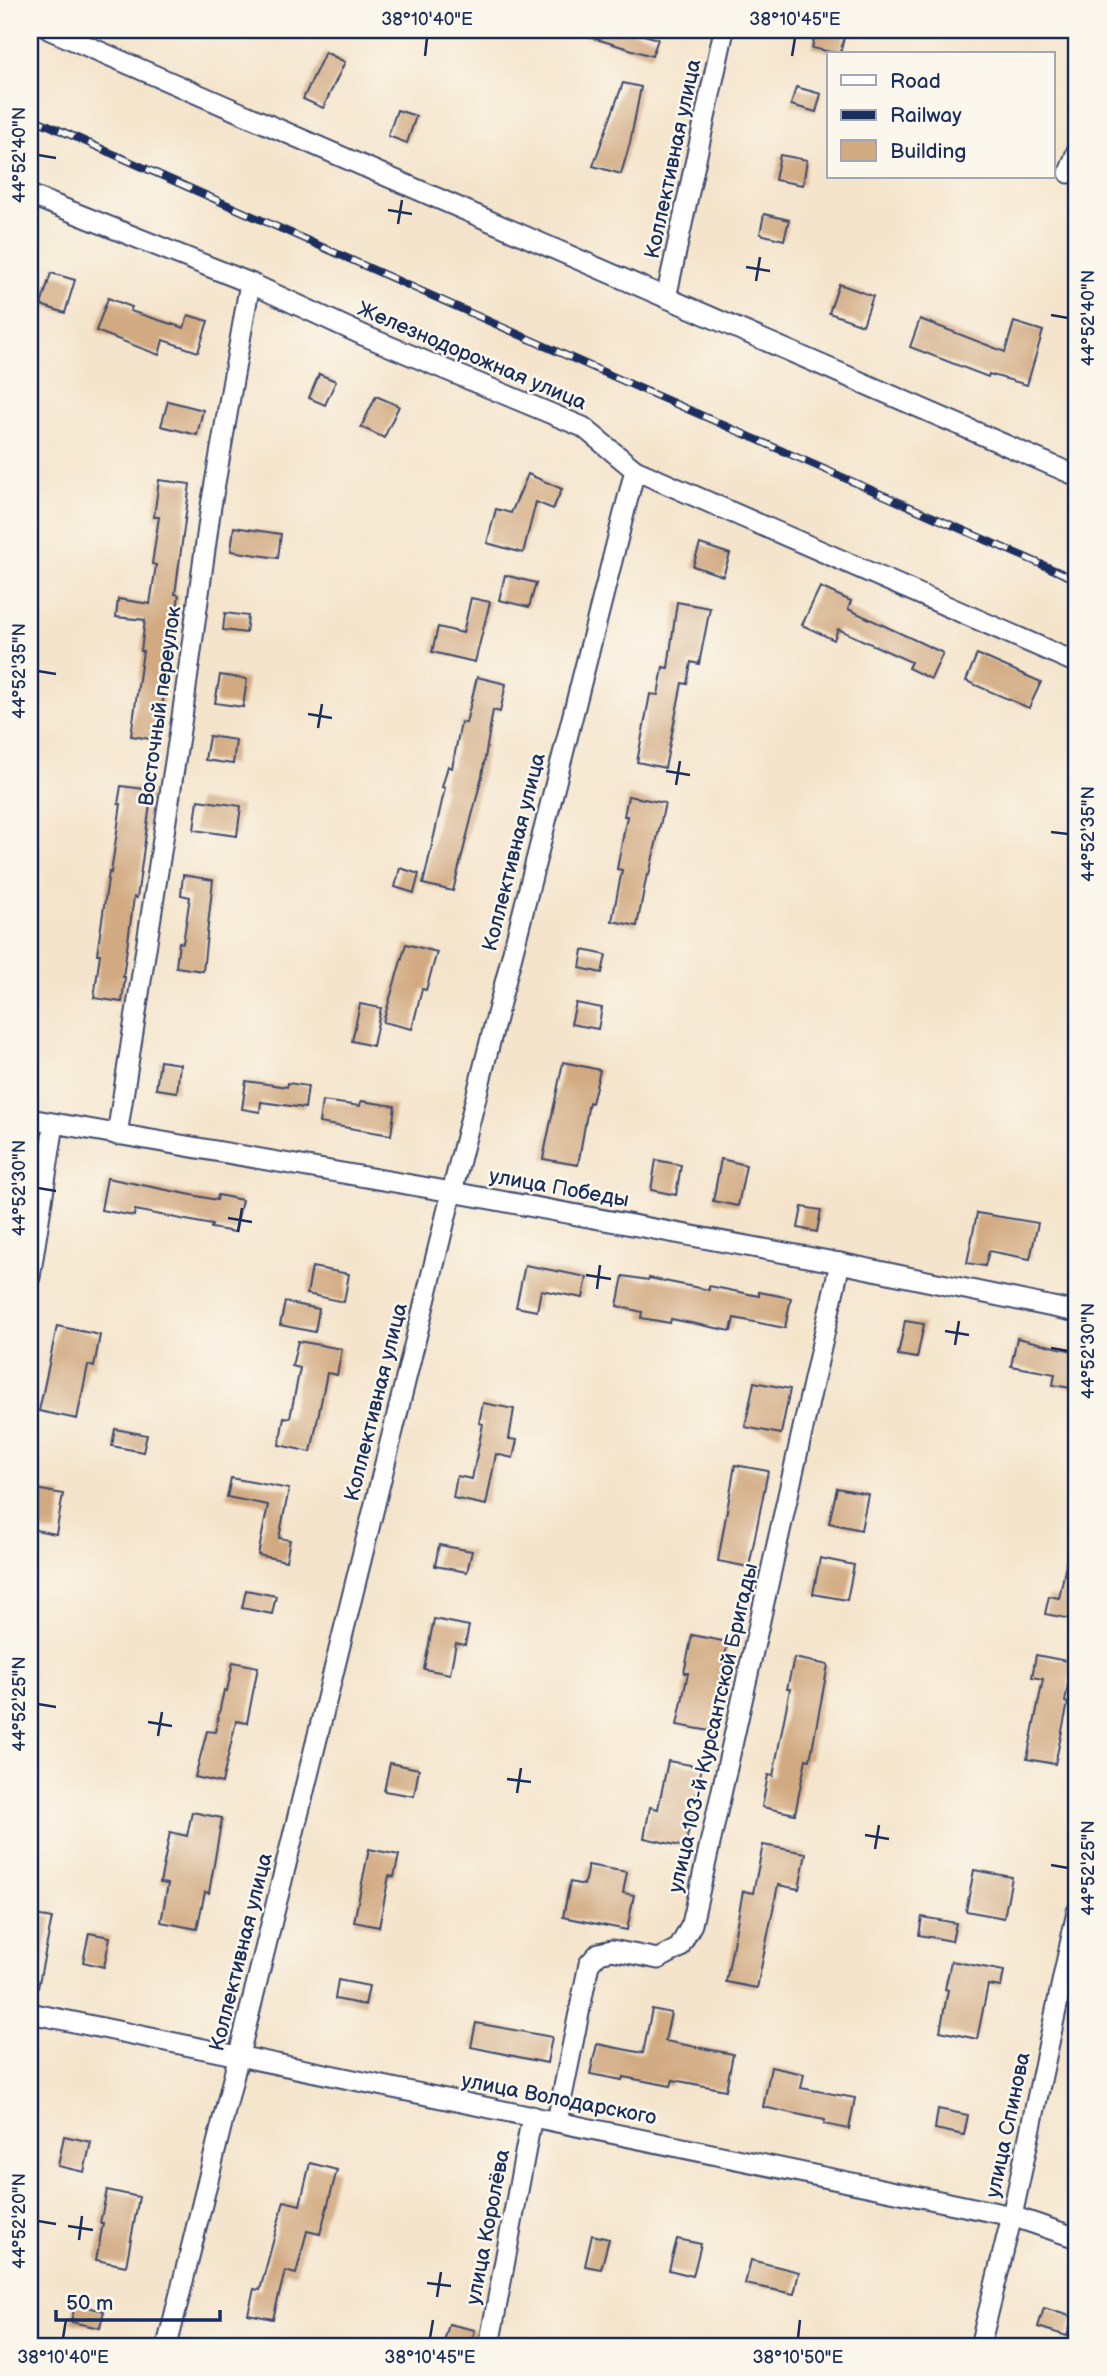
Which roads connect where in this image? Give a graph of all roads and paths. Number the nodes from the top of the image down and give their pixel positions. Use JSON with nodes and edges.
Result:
{"nodes":[{"id":1,"x":50,"y":30,"type":"edge"},
{"id":2,"x":724,"y":30,"type":"edge"},
{"id":3,"x":1077,"y":151,"type":"edge"},
{"id":4,"x":1069,"y":173,"type":"dead end"},
{"id":5,"x":30,"y":195,"type":"edge"},
{"id":6,"x":250,"y":284,"type":"junction"},
{"id":7,"x":666,"y":298,"type":"junction"},
{"id":8,"x":635,"y":470,"type":"junction"},
{"id":9,"x":1077,"y":476,"type":"edge"},
{"id":10,"x":1077,"y":663,"type":"edge"},
{"id":11,"x":30,"y":1119,"type":"edge"},
{"id":12,"x":54,"y":1124,"type":"junction"},
{"id":13,"x":117,"y":1135,"type":"junction"},
{"id":14,"x":452,"y":1192,"type":"junction"},
{"id":15,"x":840,"y":1263,"type":"junction"},
{"id":16,"x":30,"y":1277,"type":"edge"},
{"id":17,"x":1077,"y":1312,"type":"edge"},
{"id":18,"x":1077,"y":1912,"type":"edge"},
{"id":19,"x":30,"y":2013,"type":"edge"},
{"id":20,"x":238,"y":2058,"type":"junction"},
{"id":21,"x":532,"y":2116,"type":"junction"},
{"id":22,"x":557,"y":2121,"type":"junction"},
{"id":23,"x":1012,"y":2216,"type":"junction"},
{"id":24,"x":1077,"y":2238,"type":"edge"},
{"id":25,"x":167,"y":2346,"type":"edge"},
{"id":26,"x":489,"y":2346,"type":"edge"},
{"id":27,"x":980,"y":2346,"type":"edge"}],
"edges":[{"from":1,"to":7,"type":"street"},
{"from":2,"to":7,"type":"street","name":"Коллективная улица"},
{"from":3,"to":4,"type":"street"},
{"from":5,"to":6,"type":"street","name":"Железнодорожная улица"},
{"from":6,"to":8,"type":"street","name":"Железнодорожная улица"},
{"from":6,"to":13,"type":"street","name":"Восточный переулок"},
{"from":7,"to":9,"type":"street"},
{"from":8,"to":10,"type":"street","name":"Железнодорожная улица"},
{"from":8,"to":14,"type":"street","name":"Коллективная улица"},
{"from":11,"to":12,"type":"street","name":"улица Победы"},
{"from":12,"to":13,"type":"street","name":"улица Победы"},
{"from":12,"to":16,"type":"street"},
{"from":13,"to":14,"type":"street","name":"улица Победы"},
{"from":14,"to":15,"type":"street","name":"улица Победы"},
{"from":14,"to":20,"type":"street","name":"Коллективная улица"},
{"from":15,"to":17,"type":"street","name":"улица Победы"},
{"from":15,"to":22,"type":"street","name":"улица 103-й Курсантской Бригады"},
{"from":18,"to":23,"type":"street","name":"улица Спинова"},
{"from":19,"to":20,"type":"street","name":"улица Володарского"},
{"from":20,"to":21,"type":"street","name":"улица Володарского"},
{"from":20,"to":25,"type":"street","name":"Коллективная улица"},
{"from":21,"to":22,"type":"street","name":"улица Володарского"},
{"from":21,"to":26,"type":"street","name":"улица Королёва"},
{"from":22,"to":23,"type":"street","name":"улица Володарского"},
{"from":23,"to":24,"type":"street","name":"улица Володарского"},
{"from":23,"to":27,"type":"street","name":"улица Спинова"}]}
